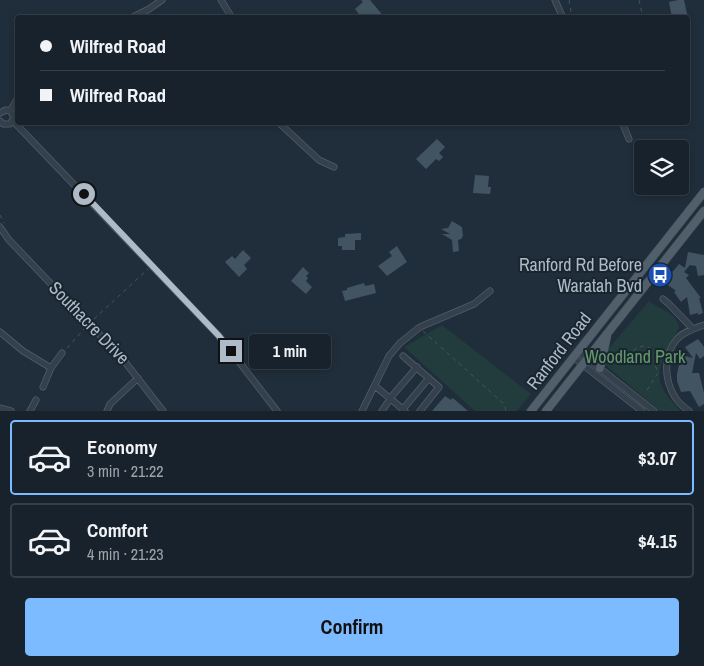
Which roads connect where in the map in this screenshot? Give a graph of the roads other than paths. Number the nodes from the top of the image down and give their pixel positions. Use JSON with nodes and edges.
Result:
{"nodes":[{"id":1,"x":162,"y":0,"type":"edge"},
{"id":2,"x":221,"y":0,"type":"edge"},
{"id":3,"x":555,"y":0,"type":"edge"},
{"id":4,"x":559,"y":0,"type":"edge"},
{"id":5,"x":560,"y":8,"type":"junction"},
{"id":6,"x":137,"y":15,"type":"edge"},
{"id":7,"x":230,"y":15,"type":"edge"},
{"id":8,"x":562,"y":15,"type":"edge"},
{"id":9,"x":15,"y":103,"type":"edge"},
{"id":10,"x":10,"y":111,"type":"junction"},
{"id":11,"x":0,"y":113,"type":"edge"},
{"id":12,"x":0,"y":121,"type":"edge"},
{"id":13,"x":13,"y":121,"type":"joint"},
{"id":14,"x":17,"y":125,"type":"edge"},
{"id":15,"x":281,"y":125,"type":"edge"},
{"id":16,"x":623,"y":125,"type":"edge"},
{"id":17,"x":630,"y":139,"type":"dead end"},
{"id":18,"x":334,"y":167,"type":"dead end"},
{"id":19,"x":704,"y":192,"type":"edge"},
{"id":20,"x":704,"y":211,"type":"edge"},
{"id":21,"x":0,"y":221,"type":"edge"},
{"id":22,"x":0,"y":228,"type":"edge"},
{"id":23,"x":0,"y":235,"type":"edge"},
{"id":24,"x":9,"y":240,"type":"junction"},
{"id":25,"x":490,"y":291,"type":"dead end"},
{"id":26,"x":663,"y":299,"type":"dead end"},
{"id":27,"x":704,"y":325,"type":"edge"},
{"id":28,"x":693,"y":329,"type":"junction"},
{"id":29,"x":0,"y":332,"type":"edge"},
{"id":30,"x":608,"y":332,"type":"junction"},
{"id":31,"x":62,"y":353,"type":"road end"},
{"id":32,"x":576,"y":354,"type":"junction"},
{"id":33,"x":403,"y":356,"type":"dead end"},
{"id":34,"x":585,"y":361,"type":"junction"},
{"id":35,"x":417,"y":367,"type":"junction"},
{"id":36,"x":51,"y":368,"type":"junction"},
{"id":37,"x":600,"y":368,"type":"junction"},
{"id":38,"x":138,"y":378,"type":"junction"},
{"id":39,"x":429,"y":378,"type":"junction"},
{"id":40,"x":375,"y":386,"type":"junction"},
{"id":41,"x":43,"y":387,"type":"dead end"},
{"id":42,"x":391,"y":398,"type":"junction"},
{"id":43,"x":36,"y":400,"type":"dead end"},
{"id":44,"x":0,"y":408,"type":"edge"},
{"id":45,"x":404,"y":410,"type":"edge"},
{"id":46,"x":11,"y":411,"type":"edge"},
{"id":47,"x":30,"y":411,"type":"edge"},
{"id":48,"x":107,"y":411,"type":"edge"},
{"id":49,"x":162,"y":411,"type":"edge"},
{"id":50,"x":277,"y":411,"type":"edge"},
{"id":51,"x":362,"y":411,"type":"edge"},
{"id":52,"x":384,"y":411,"type":"edge"},
{"id":53,"x":420,"y":411,"type":"edge"},
{"id":54,"x":531,"y":411,"type":"edge"},
{"id":55,"x":546,"y":411,"type":"edge"},
{"id":56,"x":642,"y":411,"type":"edge"},
{"id":57,"x":654,"y":411,"type":"edge"},
{"id":58,"x":689,"y":411,"type":"edge"}],
"edges":[{"from":1,"to":6,"type":"street"},
{"from":2,"to":7,"type":"street"},
{"from":3,"to":5,"type":"street"},
{"from":4,"to":5,"type":"street"},
{"from":5,"to":8,"type":"street"},
{"from":9,"to":10,"type":"street"},
{"from":10,"to":11,"type":"street"},
{"from":10,"to":13,"type":"street"},
{"from":12,"to":13,"type":"street"},
{"from":14,"to":50,"type":"street"},
{"from":15,"to":18,"type":"street"},
{"from":16,"to":17,"type":"street"},
{"from":19,"to":32,"type":"main road","name":"Ranford Road"},
{"from":20,"to":30,"type":"main road","name":"Ranford Road"},
{"from":21,"to":22,"type":"street","name":"Southacre Drive"},
{"from":22,"to":24,"type":"street","name":"Southacre Drive"},
{"from":23,"to":24,"type":"street","name":"Southacre Drive"},
{"from":24,"to":38,"type":"street","name":"Southacre Drive"},
{"from":25,"to":40,"type":"street"},
{"from":26,"to":28,"type":"street"},
{"from":27,"to":28,"type":"street"},
{"from":28,"to":58,"type":"street"},
{"from":29,"to":36,"type":"street"},
{"from":30,"to":34,"type":"main road","name":"Ranford Road"},
{"from":30,"to":37,"type":"main road"},
{"from":31,"to":36,"type":"street"},
{"from":32,"to":34,"type":"street"},
{"from":32,"to":54,"type":"main road","name":"Ranford Road"},
{"from":33,"to":35,"type":"street"},
{"from":34,"to":37,"type":"street"},
{"from":34,"to":55,"type":"main road","name":"Ranford Road"},
{"from":34,"to":56,"type":"street"},
{"from":35,"to":39,"type":"street"},
{"from":35,"to":42,"type":"street"},
{"from":36,"to":41,"type":"street"},
{"from":37,"to":57,"type":"street"},
{"from":38,"to":48,"type":"street"},
{"from":38,"to":49,"type":"street","name":"Southacre Drive"},
{"from":39,"to":45,"type":"street"},
{"from":39,"to":53,"type":"street"},
{"from":40,"to":42,"type":"street"},
{"from":40,"to":51,"type":"street"},
{"from":42,"to":45,"type":"street"},
{"from":42,"to":52,"type":"street"},
{"from":43,"to":47,"type":"street"},
{"from":44,"to":46,"type":"street"}]}
